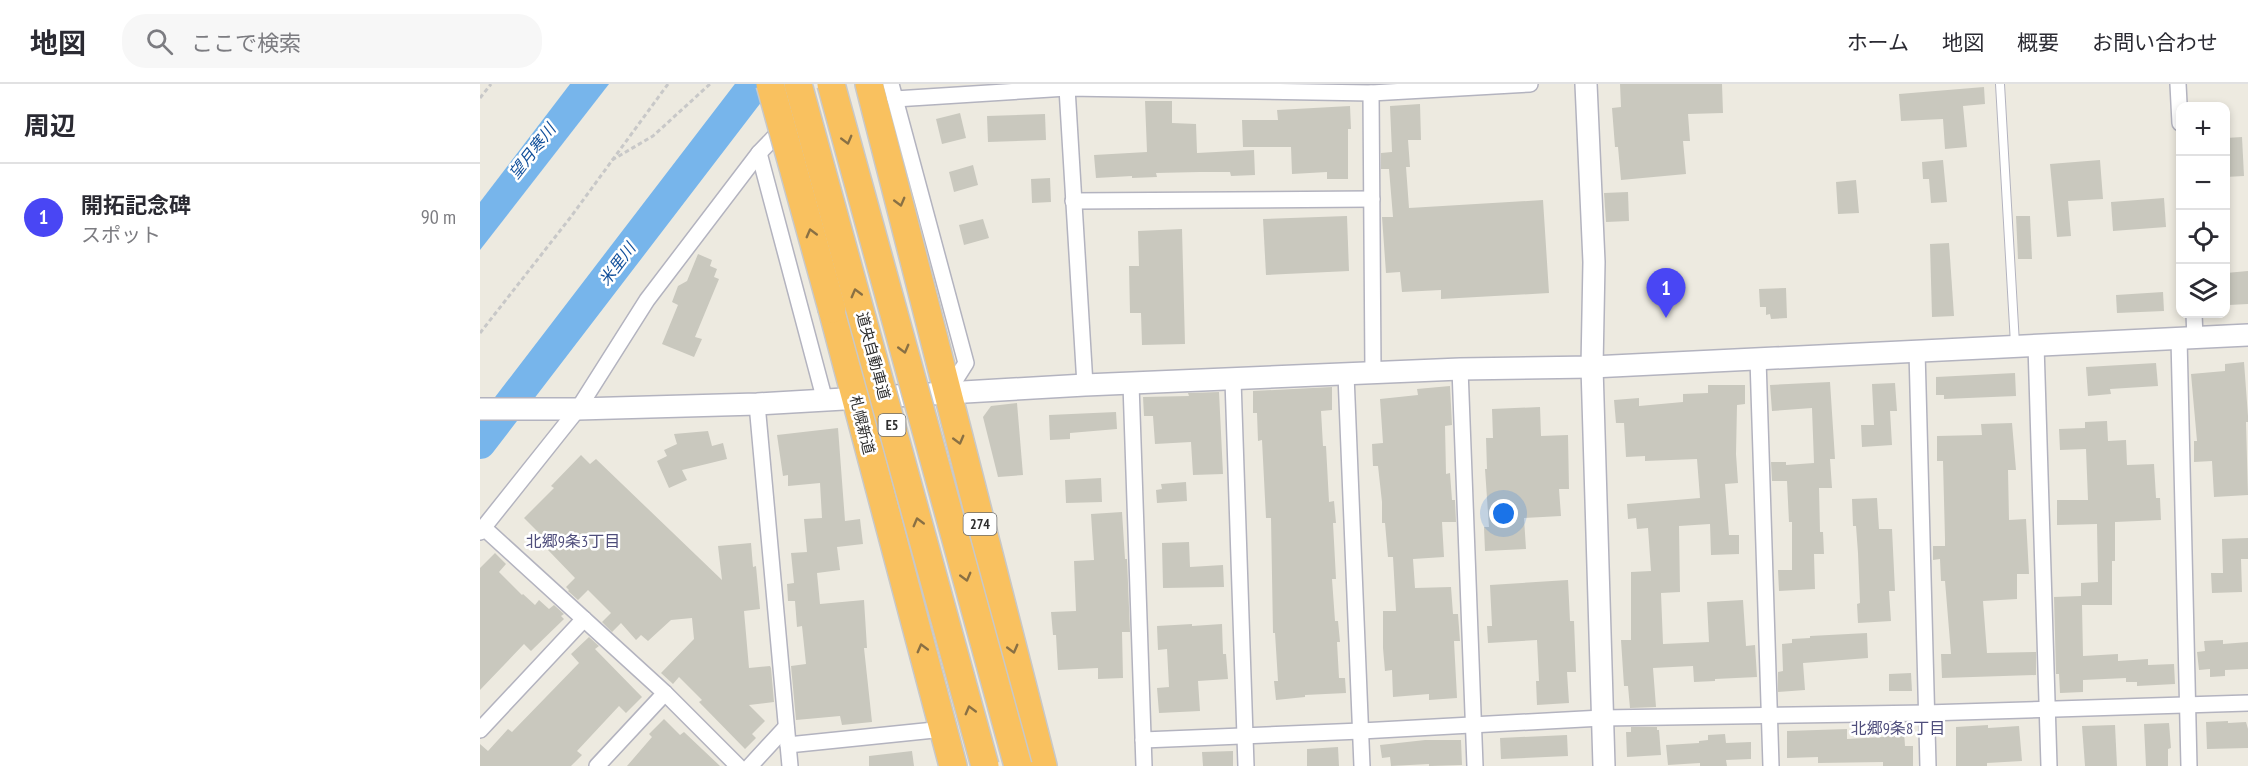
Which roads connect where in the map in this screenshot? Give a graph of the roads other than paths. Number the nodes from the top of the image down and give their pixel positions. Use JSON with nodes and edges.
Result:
{"nodes":[{"id":1,"x":770,"y":84,"type":"edge"},
{"id":2,"x":798,"y":84,"type":"edge"},
{"id":3,"x":824,"y":84,"type":"edge"},
{"id":4,"x":831,"y":84,"type":"edge"},
{"id":5,"x":869,"y":84,"type":"edge"},
{"id":6,"x":891,"y":84,"type":"edge"},
{"id":7,"x":1530,"y":84,"type":"edge"},
{"id":8,"x":1586,"y":84,"type":"edge"},
{"id":9,"x":2000,"y":84,"type":"edge"},
{"id":10,"x":2178,"y":84,"type":"edge"},
{"id":11,"x":1067,"y":88,"type":"junction"},
{"id":12,"x":1371,"y":93,"type":"junction"},
{"id":13,"x":895,"y":99,"type":"junction"},
{"id":14,"x":2179,"y":102,"type":"edge"},
{"id":15,"x":759,"y":153,"type":"junction"},
{"id":16,"x":1372,"y":199,"type":"junction"},
{"id":17,"x":1073,"y":201,"type":"junction"},
{"id":18,"x":2193,"y":318,"type":"edge"},
{"id":19,"x":2248,"y":335,"type":"edge"},
{"id":20,"x":2187,"y":338,"type":"junction"},
{"id":21,"x":2026,"y":345,"type":"junction"},
{"id":22,"x":1917,"y":351,"type":"junction"},
{"id":23,"x":1758,"y":359,"type":"junction"},
{"id":24,"x":1592,"y":367,"type":"junction"},
{"id":25,"x":1460,"y":369,"type":"junction"},
{"id":26,"x":1372,"y":372,"type":"junction"},
{"id":27,"x":1346,"y":375,"type":"junction"},
{"id":28,"x":1233,"y":380,"type":"junction"},
{"id":29,"x":1131,"y":384,"type":"junction"},
{"id":30,"x":1085,"y":385,"type":"junction"},
{"id":31,"x":947,"y":393,"type":"junction"},
{"id":32,"x":856,"y":399,"type":"junction"},
{"id":33,"x":825,"y":401,"type":"junction"},
{"id":34,"x":757,"y":404,"type":"junction"},
{"id":35,"x":480,"y":409,"type":"edge"},
{"id":36,"x":578,"y":409,"type":"junction"},
{"id":37,"x":482,"y":529,"type":"edge"},
{"id":38,"x":584,"y":619,"type":"junction"},
{"id":39,"x":665,"y":693,"type":"junction"},
{"id":40,"x":2248,"y":703,"type":"edge"},
{"id":41,"x":2187,"y":705,"type":"junction"},
{"id":42,"x":2046,"y":709,"type":"junction"},
{"id":43,"x":1926,"y":713,"type":"junction"},
{"id":44,"x":1769,"y":714,"type":"junction"},
{"id":45,"x":1602,"y":718,"type":"junction"},
{"id":46,"x":1473,"y":725,"type":"junction"},
{"id":47,"x":786,"y":727,"type":"junction"},
{"id":48,"x":944,"y":729,"type":"junction"},
{"id":49,"x":480,"y":730,"type":"edge"},
{"id":50,"x":1360,"y":731,"type":"junction"},
{"id":51,"x":1245,"y":735,"type":"junction"},
{"id":52,"x":1143,"y":740,"type":"junction"},
{"id":53,"x":788,"y":745,"type":"junction"},
{"id":54,"x":597,"y":766,"type":"edge"},
{"id":55,"x":738,"y":766,"type":"edge"},
{"id":56,"x":750,"y":766,"type":"edge"},
{"id":57,"x":790,"y":766,"type":"edge"},
{"id":58,"x":953,"y":766,"type":"edge"},
{"id":59,"x":985,"y":766,"type":"edge"},
{"id":60,"x":1018,"y":766,"type":"edge"},
{"id":61,"x":1043,"y":766,"type":"edge"},
{"id":62,"x":1144,"y":766,"type":"edge"},
{"id":63,"x":1246,"y":766,"type":"edge"},
{"id":64,"x":1362,"y":766,"type":"edge"},
{"id":65,"x":1475,"y":766,"type":"edge"},
{"id":66,"x":1604,"y":766,"type":"edge"},
{"id":67,"x":1771,"y":766,"type":"edge"},
{"id":68,"x":1928,"y":766,"type":"edge"},
{"id":69,"x":2049,"y":766,"type":"edge"},
{"id":70,"x":2189,"y":766,"type":"edge"}],
"edges":[{"from":32,"to":1,"type":"highway","name":"札幌新道","one_way":true,"bridge":true},
{"from":59,"to":2,"type":"highway","name":"道央自動車道","number":"E5","one_way":true,"bridge":true},
{"from":3,"to":15,"type":"street"},
{"from":4,"to":60,"type":"highway","name":"道央自動車道","number":"E5","one_way":true,"bridge":true},
{"from":5,"to":31,"type":"highway","number":"274","one_way":true},
{"from":6,"to":13,"type":"street"},
{"from":7,"to":12,"type":"street"},
{"from":8,"to":24,"type":"street"},
{"from":9,"to":21,"type":"lane"},
{"from":10,"to":14,"type":"street"},
{"from":11,"to":12,"type":"street"},
{"from":11,"to":13,"type":"street"},
{"from":11,"to":17,"type":"street"},
{"from":12,"to":16,"type":"street"},
{"from":13,"to":31,"type":"street"},
{"from":15,"to":33,"type":"street"},
{"from":15,"to":36,"type":"street"},
{"from":16,"to":17,"type":"street"},
{"from":16,"to":26,"type":"street"},
{"from":17,"to":30,"type":"street"},
{"from":18,"to":20,"type":"street"},
{"from":19,"to":20,"type":"street"},
{"from":20,"to":21,"type":"street"},
{"from":20,"to":41,"type":"street"},
{"from":21,"to":22,"type":"street"},
{"from":21,"to":42,"type":"street"},
{"from":22,"to":23,"type":"street"},
{"from":22,"to":43,"type":"street"},
{"from":23,"to":24,"type":"street"},
{"from":23,"to":44,"type":"street"},
{"from":24,"to":25,"type":"street"},
{"from":24,"to":45,"type":"street"},
{"from":25,"to":26,"type":"street"},
{"from":25,"to":46,"type":"street"},
{"from":26,"to":27,"type":"street"},
{"from":27,"to":28,"type":"street"},
{"from":27,"to":50,"type":"street"},
{"from":28,"to":29,"type":"street"},
{"from":28,"to":51,"type":"street"},
{"from":29,"to":30,"type":"street"},
{"from":29,"to":52,"type":"street"},
{"from":30,"to":31,"type":"street"},
{"from":31,"to":32,"type":"street"},
{"from":31,"to":61,"type":"highway","number":"274","one_way":true},
{"from":32,"to":33,"type":"street"},
{"from":48,"to":32,"type":"highway","name":"札幌新道","one_way":true},
{"from":33,"to":34,"type":"street"},
{"from":34,"to":36,"type":"street"},
{"from":34,"to":47,"type":"street"},
{"from":35,"to":36,"type":"street"},
{"from":36,"to":37,"type":"street"},
{"from":37,"to":38,"type":"street"},
{"from":38,"to":39,"type":"street"},
{"from":38,"to":49,"type":"street"},
{"from":39,"to":54,"type":"street"},
{"from":39,"to":55,"type":"street"},
{"from":40,"to":41,"type":"street"},
{"from":41,"to":42,"type":"street"},
{"from":41,"to":70,"type":"street"},
{"from":42,"to":43,"type":"street"},
{"from":42,"to":69,"type":"street"},
{"from":43,"to":44,"type":"street"},
{"from":43,"to":68,"type":"street"},
{"from":44,"to":45,"type":"street"},
{"from":44,"to":67,"type":"street"},
{"from":45,"to":46,"type":"street"},
{"from":45,"to":66,"type":"street"},
{"from":46,"to":50,"type":"street"},
{"from":46,"to":65,"type":"street"},
{"from":47,"to":53,"type":"street"},
{"from":47,"to":56,"type":"street"},
{"from":48,"to":53,"type":"street"},
{"from":48,"to":58,"type":"highway","name":"札幌新道"},
{"from":50,"to":51,"type":"street"},
{"from":50,"to":64,"type":"street"},
{"from":51,"to":52,"type":"street"},
{"from":51,"to":63,"type":"street"},
{"from":52,"to":62,"type":"street"},
{"from":53,"to":57,"type":"street"}]}
